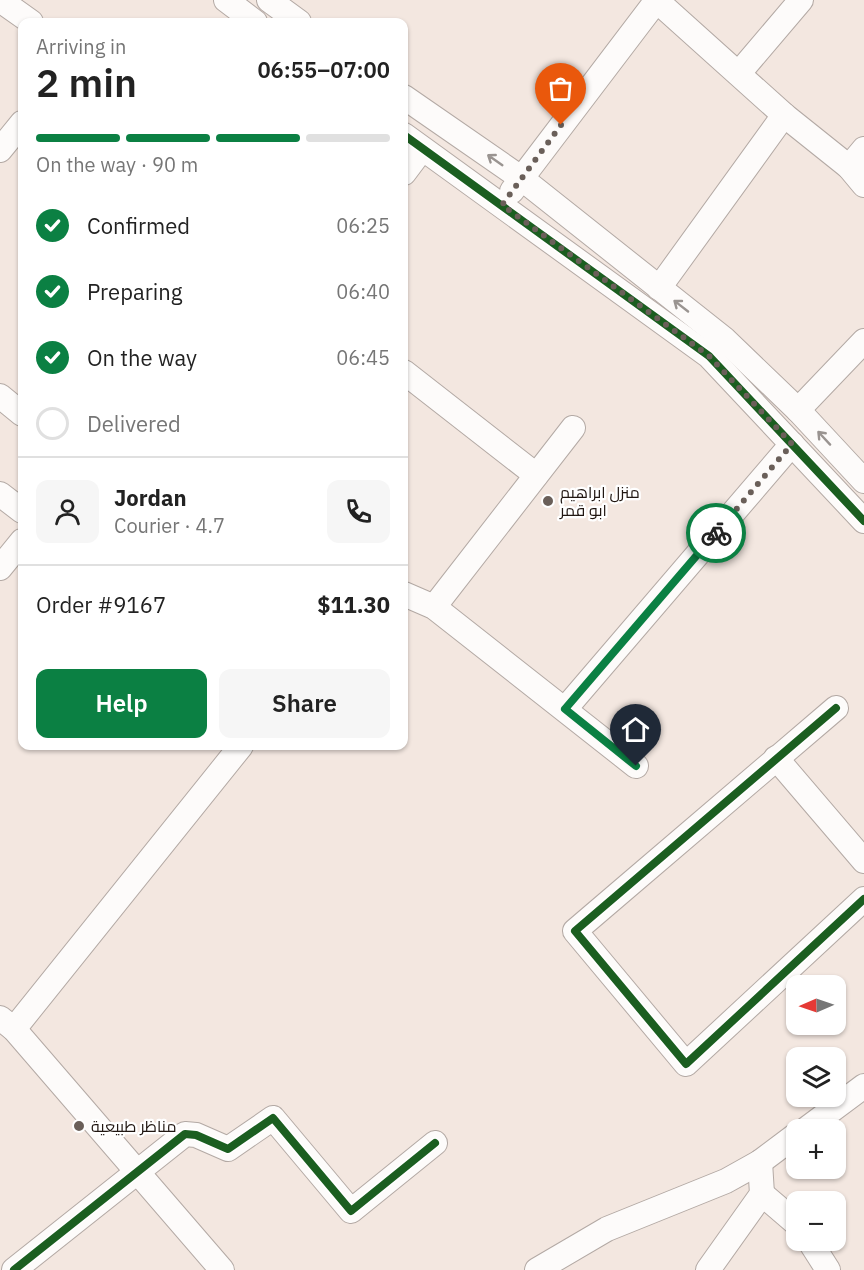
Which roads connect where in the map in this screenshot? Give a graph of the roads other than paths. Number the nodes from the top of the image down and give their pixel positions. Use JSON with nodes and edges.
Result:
{"nodes":[{"id":1,"x":0,"y":0,"type":"edge"},
{"id":2,"x":226,"y":0,"type":"edge"},
{"id":3,"x":269,"y":0,"type":"edge"},
{"id":4,"x":656,"y":0,"type":"edge"},
{"id":5,"x":801,"y":0,"type":"edge"},
{"id":6,"x":25,"y":18,"type":"edge"},
{"id":7,"x":250,"y":18,"type":"edge"},
{"id":8,"x":294,"y":18,"type":"edge"},
{"id":9,"x":739,"y":73,"type":"junction"},
{"id":10,"x":408,"y":100,"type":"edge"},
{"id":11,"x":784,"y":115,"type":"junction"},
{"id":12,"x":18,"y":128,"type":"edge"},
{"id":13,"x":413,"y":142,"type":"edge"},
{"id":14,"x":864,"y":149,"type":"edge"},
{"id":15,"x":0,"y":150,"type":"edge"},
{"id":16,"x":408,"y":159,"type":"edge"},
{"id":17,"x":856,"y":176,"type":"edge"},
{"id":18,"x":521,"y":178,"type":"junction"},
{"id":19,"x":502,"y":205,"type":"junction"},
{"id":20,"x":659,"y":288,"type":"junction"},
{"id":21,"x":864,"y":341,"type":"edge"},
{"id":22,"x":408,"y":375,"type":"edge"},
{"id":23,"x":0,"y":396,"type":"edge"},
{"id":24,"x":798,"y":410,"type":"junction"},
{"id":25,"x":18,"y":411,"type":"edge"},
{"id":26,"x":573,"y":428,"type":"dead end"},
{"id":27,"x":792,"y":444,"type":"junction"},
{"id":28,"x":536,"y":475,"type":"junction"},
{"id":29,"x":864,"y":481,"type":"edge"},
{"id":30,"x":0,"y":494,"type":"edge"},
{"id":31,"x":18,"y":508,"type":"edge"},
{"id":32,"x":864,"y":521,"type":"edge"},
{"id":33,"x":18,"y":546,"type":"edge"},
{"id":34,"x":0,"y":568,"type":"edge"},
{"id":35,"x":408,"y":596,"type":"edge"},
{"id":36,"x":434,"y":607,"type":"junction"},
{"id":37,"x":836,"y":708,"type":"dead end"},
{"id":38,"x":565,"y":709,"type":"junction"},
{"id":39,"x":238,"y":750,"type":"edge"},
{"id":40,"x":776,"y":758,"type":"junction"},
{"id":41,"x":636,"y":766,"type":"dead end"},
{"id":42,"x":864,"y":861,"type":"edge"},
{"id":43,"x":864,"y":899,"type":"edge"},
{"id":44,"x":7,"y":1023,"type":"edge"},
{"id":45,"x":864,"y":1086,"type":"edge"},
{"id":46,"x":820,"y":1119,"type":"edge"},
{"id":47,"x":435,"y":1143,"type":"dead end"},
{"id":48,"x":786,"y":1143,"type":"edge"},
{"id":49,"x":760,"y":1162,"type":"junction"},
{"id":50,"x":137,"y":1172,"type":"junction"},
{"id":51,"x":762,"y":1194,"type":"junction"},
{"id":52,"x":786,"y":1214,"type":"edge"},
{"id":53,"x":816,"y":1251,"type":"edge"},
{"id":54,"x":14,"y":1270,"type":"edge"},
{"id":55,"x":222,"y":1270,"type":"edge"},
{"id":56,"x":537,"y":1270,"type":"edge"},
{"id":57,"x":708,"y":1270,"type":"edge"},
{"id":58,"x":828,"y":1270,"type":"edge"}],
"edges":[{"from":1,"to":6,"type":"street"},
{"from":2,"to":7,"type":"street"},
{"from":3,"to":8,"type":"street"},
{"from":4,"to":9,"type":"street"},
{"from":4,"to":18,"type":"street"},
{"from":5,"to":9,"type":"street"},
{"from":9,"to":11,"type":"street"},
{"from":18,"to":10,"type":"street","one_way":true},
{"from":11,"to":17,"type":"street"},
{"from":11,"to":20,"type":"street"},
{"from":12,"to":15,"type":"street"},
{"from":13,"to":16,"type":"street"},
{"from":13,"to":19,"type":"street"},
{"from":14,"to":17,"type":"street"},
{"from":18,"to":19,"type":"street"},
{"from":18,"to":20,"type":"street"},
{"from":19,"to":27,"type":"street"},
{"from":24,"to":20,"type":"street","one_way":true},
{"from":21,"to":24,"type":"street"},
{"from":22,"to":28,"type":"street"},
{"from":23,"to":25,"type":"street"},
{"from":29,"to":24,"type":"street","one_way":true},
{"from":26,"to":28,"type":"street"},
{"from":27,"to":32,"type":"street"},
{"from":27,"to":38,"type":"street"},
{"from":28,"to":36,"type":"street"},
{"from":30,"to":31,"type":"street"},
{"from":33,"to":34,"type":"street"},
{"from":35,"to":36,"type":"street"},
{"from":36,"to":38,"type":"street"},
{"from":37,"to":40,"type":"street"},
{"from":38,"to":41,"type":"street"},
{"from":39,"to":44,"type":"street"},
{"from":40,"to":42,"type":"street"},
{"from":40,"to":43,"type":"street"},
{"from":44,"to":50,"type":"street"},
{"from":45,"to":46,"type":"street"},
{"from":47,"to":50,"type":"street"},
{"from":48,"to":49,"type":"street"},
{"from":49,"to":51,"type":"street"},
{"from":49,"to":56,"type":"street"},
{"from":50,"to":54,"type":"street"},
{"from":50,"to":55,"type":"street"},
{"from":51,"to":52,"type":"street"},
{"from":51,"to":57,"type":"street"},
{"from":53,"to":58,"type":"street"}]}
